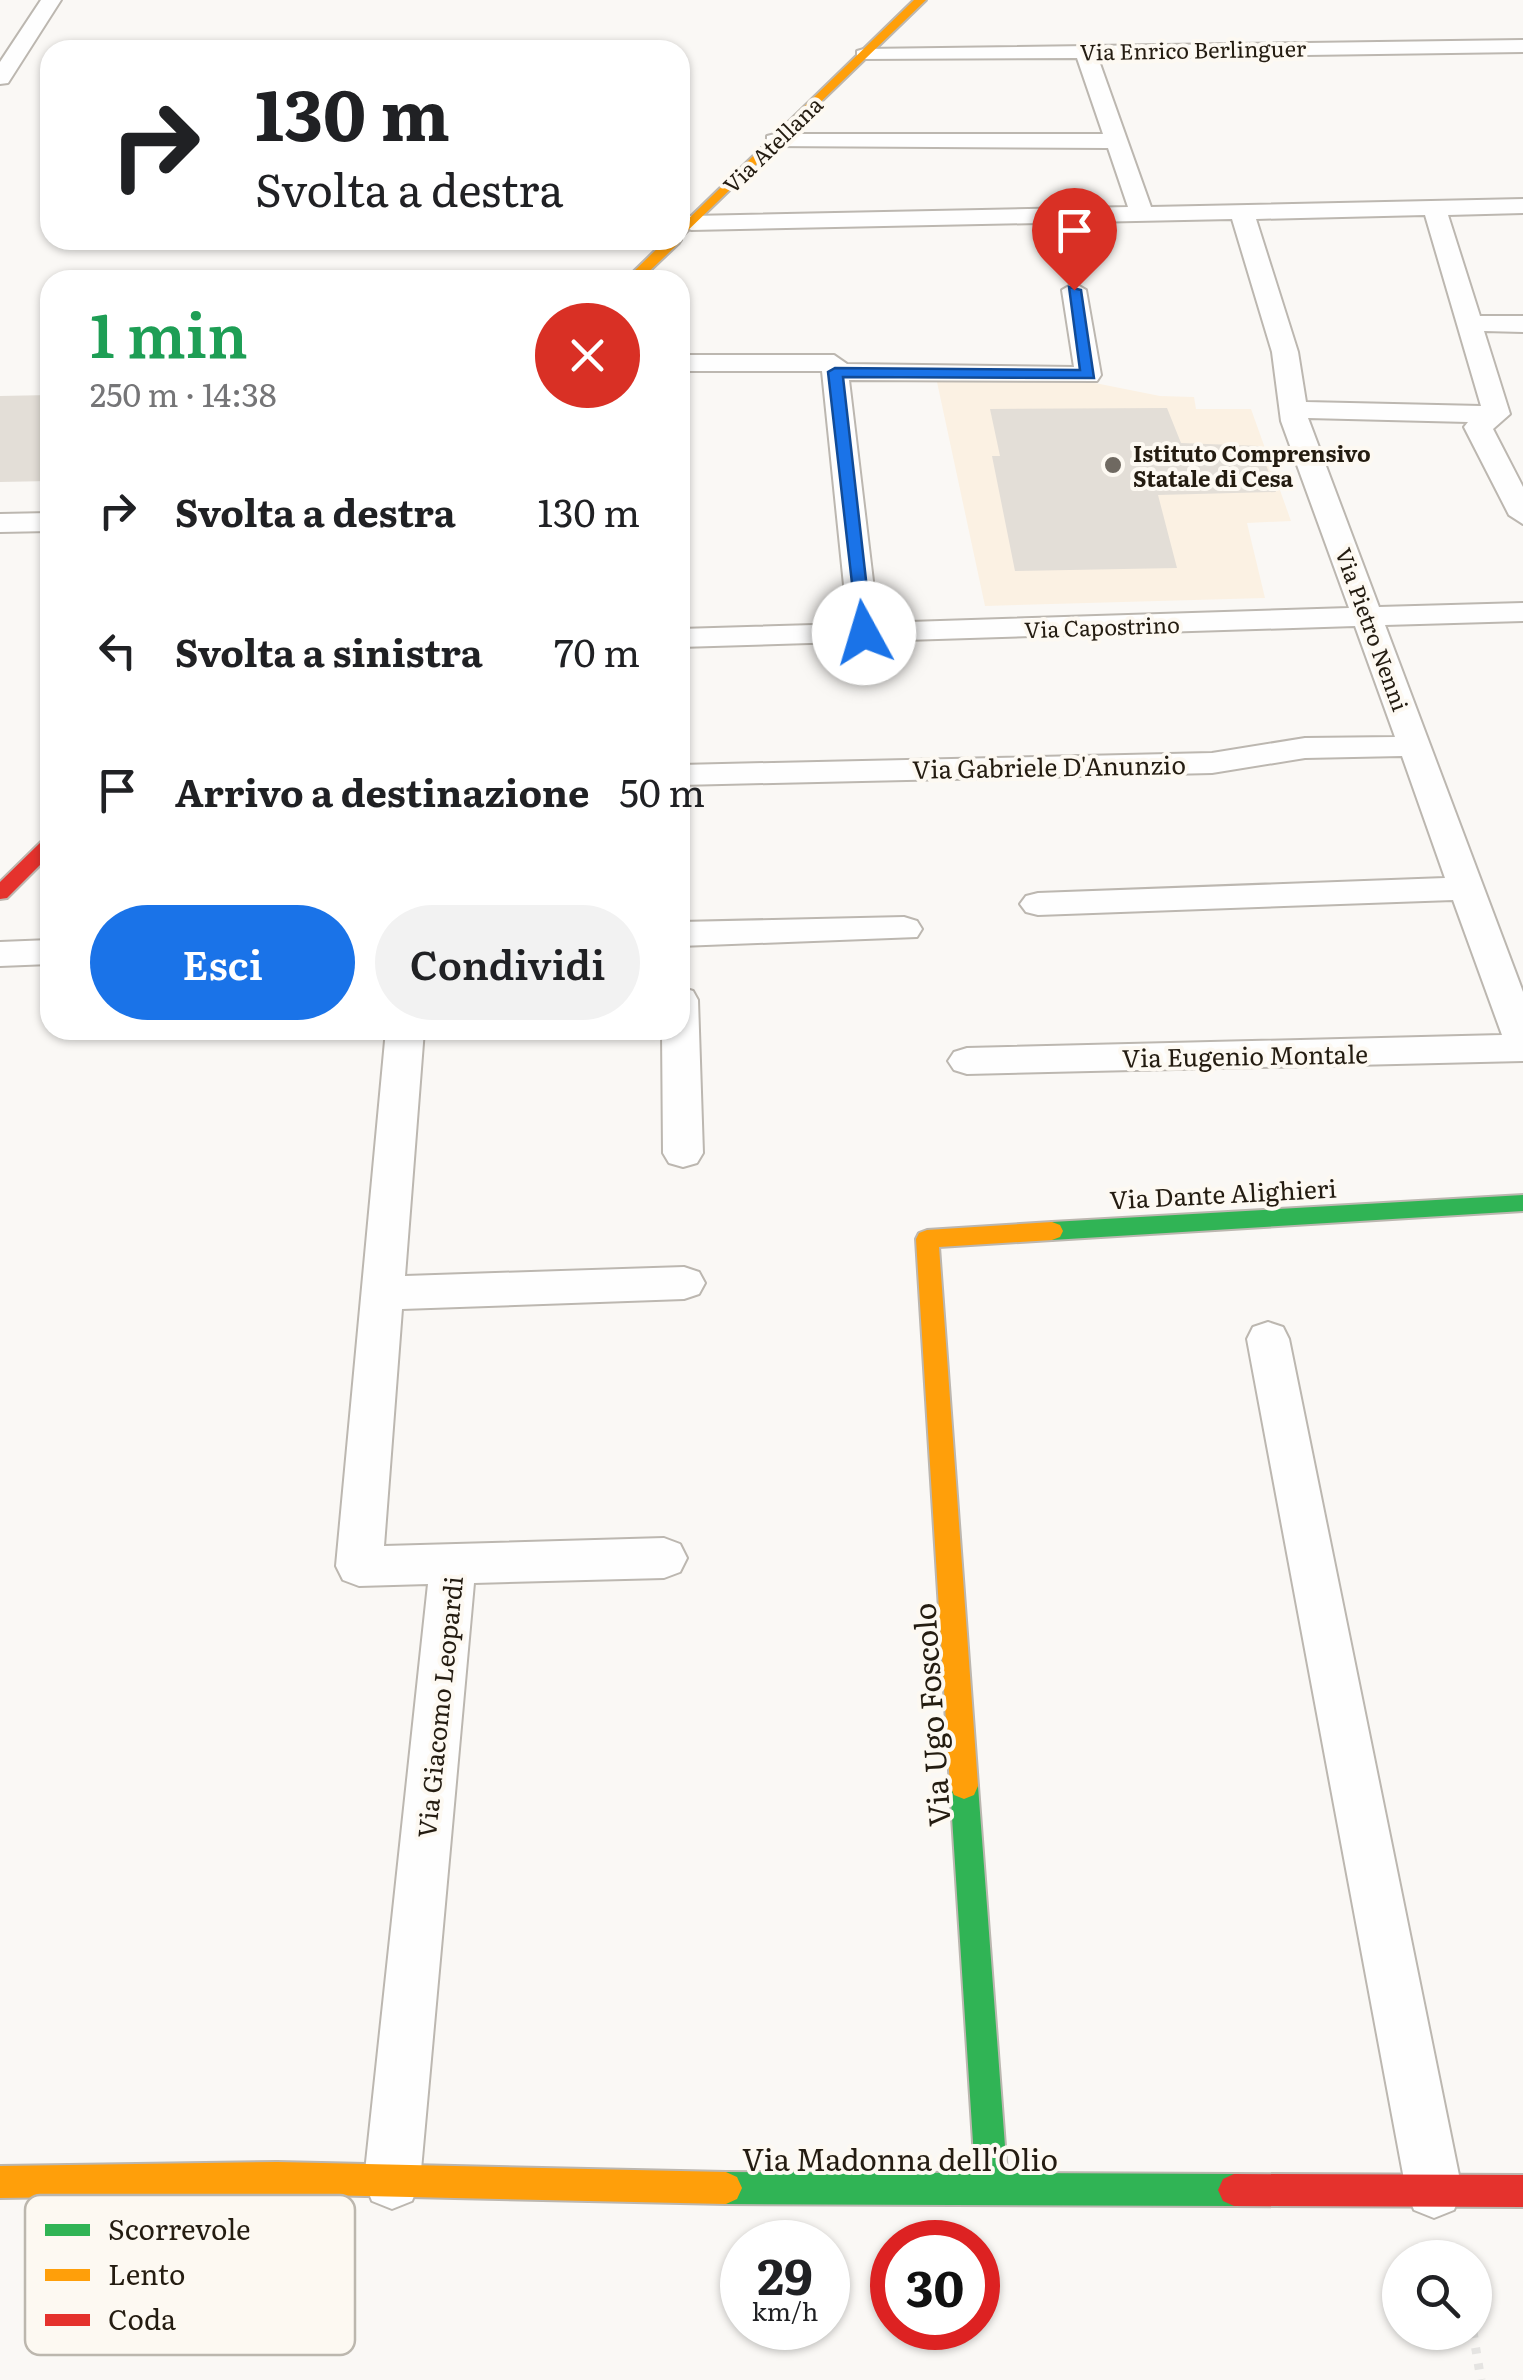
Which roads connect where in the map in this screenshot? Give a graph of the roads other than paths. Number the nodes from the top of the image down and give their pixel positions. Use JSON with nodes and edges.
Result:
{"nodes":[{"id":1,"x":51,"y":0,"type":"edge"},
{"id":2,"x":920,"y":0,"type":"edge"},
{"id":3,"x":1523,"y":46,"type":"edge"},
{"id":4,"x":1086,"y":51,"type":"junction"},
{"id":5,"x":864,"y":55,"type":"junction"},
{"id":6,"x":0,"y":78,"type":"edge"},
{"id":7,"x":775,"y":141,"type":"junction"},
{"id":8,"x":1113,"y":141,"type":"junction"},
{"id":9,"x":1523,"y":206,"type":"edge"},
{"id":10,"x":1434,"y":208,"type":"junction"},
{"id":11,"x":1242,"y":212,"type":"junction"},
{"id":12,"x":1142,"y":214,"type":"junction"},
{"id":13,"x":690,"y":223,"type":"edge"},
{"id":14,"x":690,"y":232,"type":"edge"},
{"id":15,"x":663,"y":250,"type":"edge"},
{"id":16,"x":642,"y":270,"type":"edge"},
{"id":17,"x":1074,"y":290,"type":"dead end"},
{"id":18,"x":1469,"y":322,"type":"junction"},
{"id":19,"x":1523,"y":324,"type":"edge"},
{"id":20,"x":690,"y":363,"type":"edge"},
{"id":21,"x":835,"y":372,"type":"junction"},
{"id":22,"x":1293,"y":410,"type":"junction"},
{"id":23,"x":1496,"y":414,"type":"junction"},
{"id":24,"x":1523,"y":515,"type":"edge"},
{"id":25,"x":40,"y":522,"type":"edge"},
{"id":26,"x":0,"y":523,"type":"edge"},
{"id":27,"x":1523,"y":612,"type":"edge"},
{"id":28,"x":1370,"y":618,"type":"junction"},
{"id":29,"x":864,"y":633,"type":"junction"},
{"id":30,"x":690,"y":638,"type":"edge"},
{"id":31,"x":1417,"y":746,"type":"junction"},
{"id":32,"x":690,"y":775,"type":"edge"},
{"id":33,"x":40,"y":854,"type":"edge"},
{"id":34,"x":1469,"y":888,"type":"junction"},
{"id":35,"x":0,"y":893,"type":"edge"},
{"id":36,"x":1038,"y":904,"type":"dead end"},
{"id":37,"x":904,"y":929,"type":"dead end"},
{"id":38,"x":690,"y":934,"type":"edge"},
{"id":39,"x":40,"y":952,"type":"edge"},
{"id":40,"x":0,"y":954,"type":"edge"},
{"id":41,"x":404,"y":1040,"type":"edge"},
{"id":42,"x":681,"y":1040,"type":"edge"},
{"id":43,"x":1523,"y":1045,"type":"edge"},
{"id":44,"x":967,"y":1061,"type":"dead end"},
{"id":45,"x":683,"y":1153,"type":"dead end"},
{"id":46,"x":1523,"y":1203,"type":"edge"},
{"id":47,"x":927,"y":1239,"type":"joint"},
{"id":48,"x":684,"y":1284,"type":"dead end"},
{"id":49,"x":383,"y":1293,"type":"junction"},
{"id":50,"x":1268,"y":1339,"type":"dead end"},
{"id":51,"x":664,"y":1558,"type":"dead end"},
{"id":52,"x":453,"y":1564,"type":"junction"},
{"id":53,"x":392,"y":2181,"type":"junction"},
{"id":54,"x":0,"y":2182,"type":"edge"},
{"id":55,"x":992,"y":2188,"type":"junction"},
{"id":56,"x":1434,"y":2190,"type":"junction"},
{"id":57,"x":1523,"y":2191,"type":"edge"}],
"edges":[{"from":1,"to":6,"type":"street"},
{"from":2,"to":5,"type":"street","name":"Via Atellana"},
{"from":3,"to":4,"type":"street","name":"Via Enrico Berlinguer"},
{"from":4,"to":5,"type":"street","name":"Via Enrico Berlinguer"},
{"from":4,"to":8,"type":"street"},
{"from":5,"to":7,"type":"street","name":"Via Atellana"},
{"from":7,"to":8,"type":"street"},
{"from":7,"to":13,"type":"street","name":"Via Atellana"},
{"from":8,"to":12,"type":"street"},
{"from":9,"to":10,"type":"street"},
{"from":10,"to":11,"type":"street"},
{"from":10,"to":18,"type":"street"},
{"from":11,"to":12,"type":"street"},
{"from":11,"to":22,"type":"street","name":"Via Pietro Nenni"},
{"from":12,"to":14,"type":"street"},
{"from":15,"to":16,"type":"street","name":"Via Atellana"},
{"from":17,"to":21,"type":"street"},
{"from":18,"to":19,"type":"street"},
{"from":18,"to":23,"type":"street"},
{"from":20,"to":21,"type":"street"},
{"from":21,"to":29,"type":"street"},
{"from":22,"to":23,"type":"street"},
{"from":22,"to":28,"type":"street","name":"Via Pietro Nenni"},
{"from":23,"to":24,"type":"street"},
{"from":25,"to":26,"type":"street"},
{"from":27,"to":28,"type":"street","name":"Via Capostrino"},
{"from":28,"to":29,"type":"street","name":"Via Capostrino"},
{"from":28,"to":31,"type":"street","name":"Via Pietro Nenni"},
{"from":29,"to":30,"type":"street","name":"Via Capostrino"},
{"from":31,"to":32,"type":"street","name":"Via Gabriele D'Anunzio"},
{"from":31,"to":34,"type":"street","name":"Via Pietro Nenni"},
{"from":33,"to":35,"type":"street"},
{"from":34,"to":36,"type":"street"},
{"from":34,"to":43,"type":"street","name":"Via Pietro Nenni"},
{"from":37,"to":38,"type":"street"},
{"from":39,"to":40,"type":"street"},
{"from":41,"to":49,"type":"street","name":"Via Giacomo Leopardi"},
{"from":42,"to":45,"type":"street"},
{"from":43,"to":44,"type":"street","name":"Via Eugenio Montale"},
{"from":46,"to":47,"type":"street","name":"Via Dante Alighieri"},
{"from":47,"to":55,"type":"street","name":"Via Ugo Foscolo"},
{"from":48,"to":49,"type":"street"},
{"from":49,"to":52,"type":"street","name":"Via Giacomo Leopardi"},
{"from":50,"to":56,"type":"street"},
{"from":51,"to":52,"type":"street"},
{"from":52,"to":53,"type":"street","name":"Via Giacomo Leopardi"},
{"from":53,"to":54,"type":"street","name":"Via Madonna dell'Olio"},
{"from":53,"to":55,"type":"street","name":"Via Madonna dell'Olio"},
{"from":55,"to":56,"type":"street","name":"Via Madonna dell'Olio"},
{"from":56,"to":57,"type":"street","name":"Via Madonna dell'Olio"}]}
